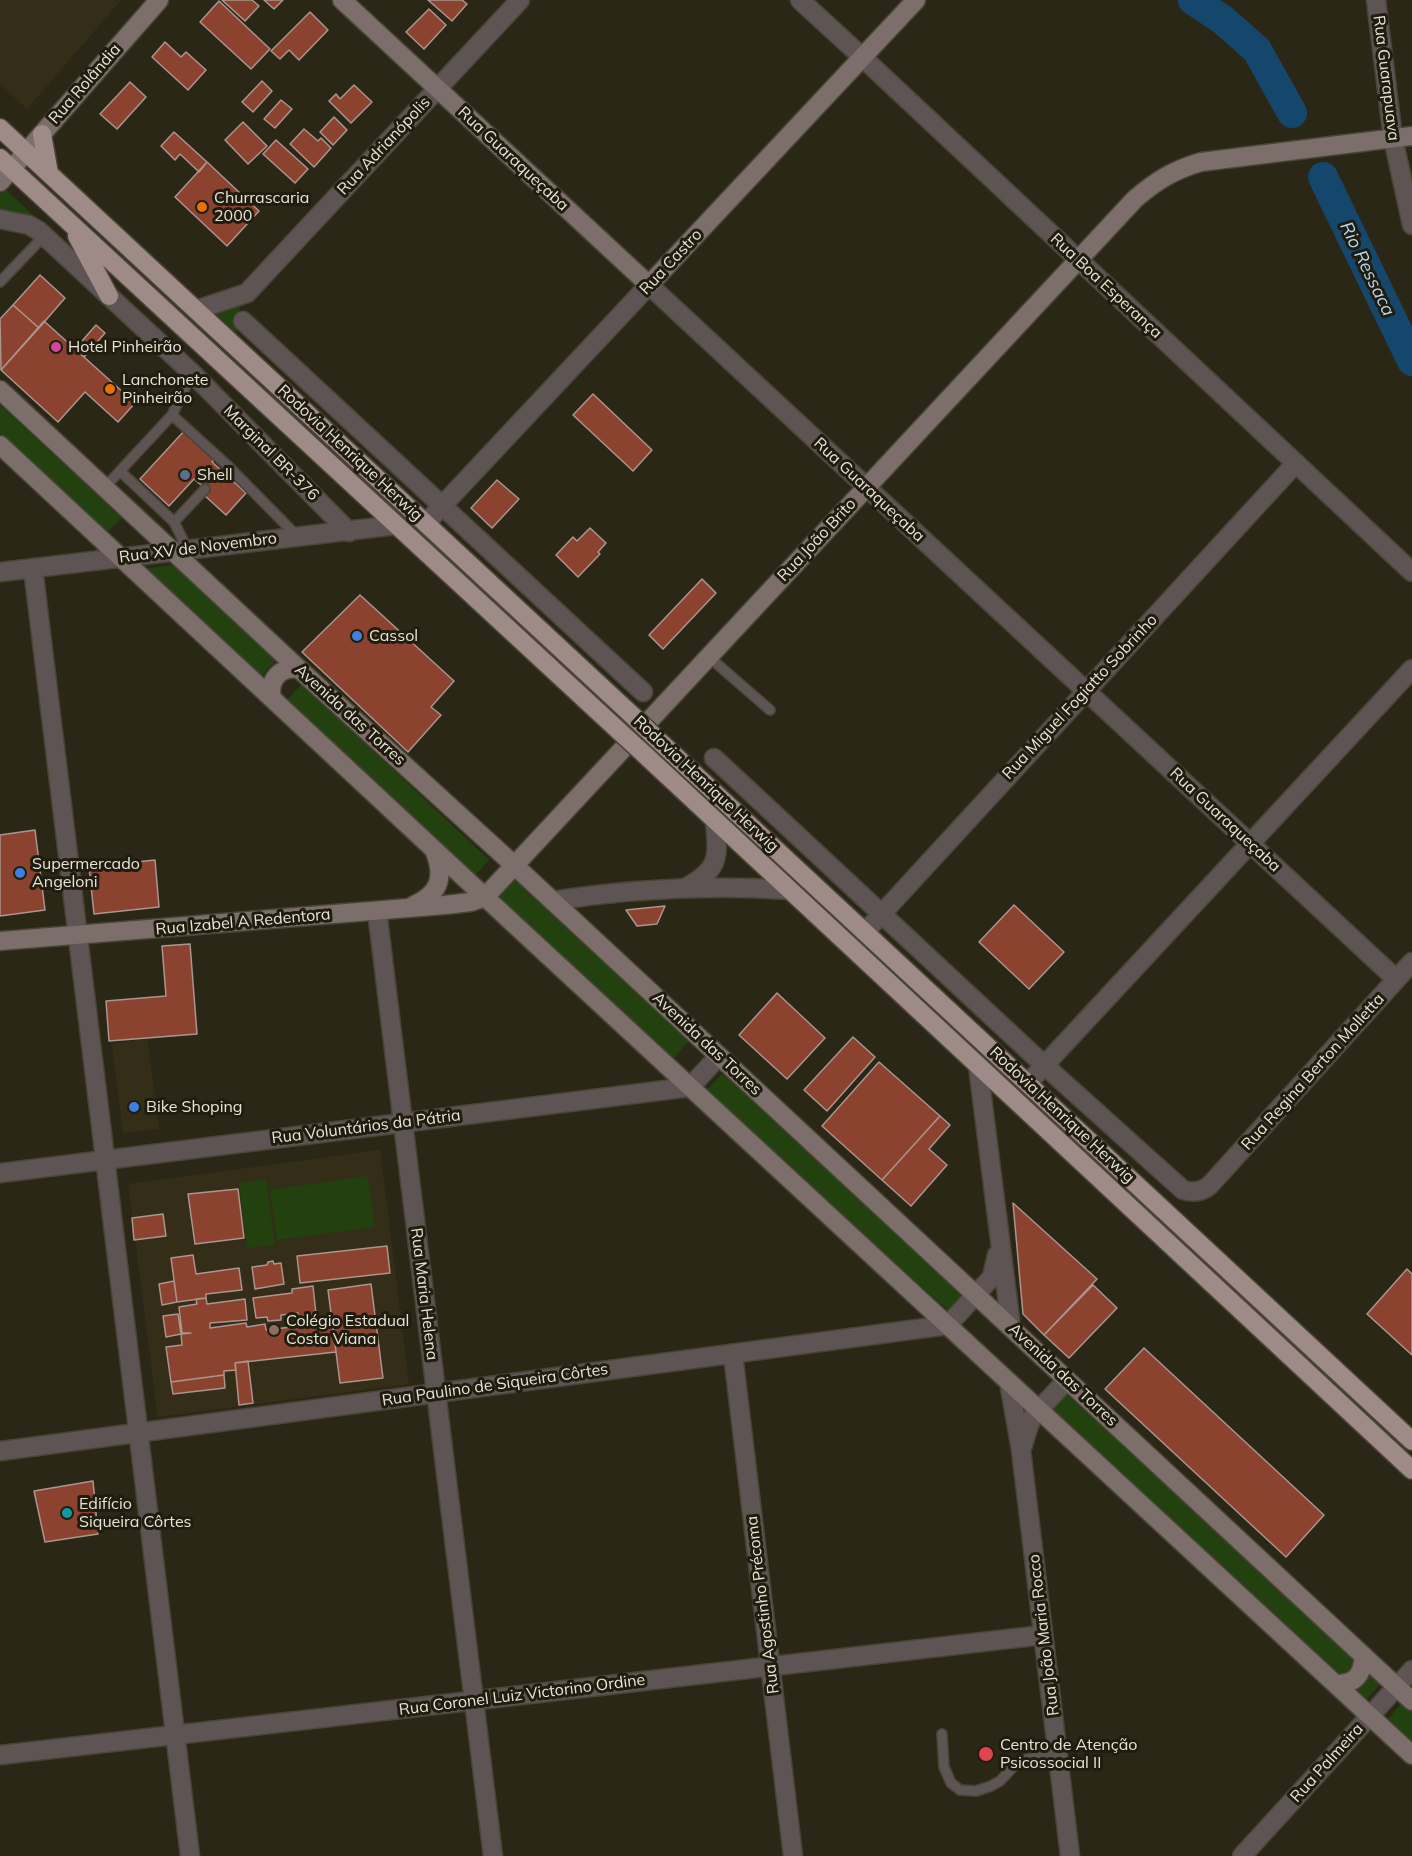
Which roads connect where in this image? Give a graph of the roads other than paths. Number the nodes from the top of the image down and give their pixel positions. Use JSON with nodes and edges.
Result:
{"nodes":[{"id":1,"x":159,"y":0,"type":"edge"},
{"id":2,"x":342,"y":0,"type":"edge"},
{"id":3,"x":520,"y":0,"type":"edge"},
{"id":4,"x":800,"y":0,"type":"edge"},
{"id":5,"x":916,"y":0,"type":"edge"},
{"id":6,"x":1376,"y":0,"type":"edge"},
{"id":7,"x":862,"y":57,"type":"junction"},
{"id":8,"x":438,"y":88,"type":"junction"},
{"id":9,"x":0,"y":128,"type":"edge"},
{"id":10,"x":42,"y":134,"type":"junction"},
{"id":11,"x":1412,"y":136,"type":"edge"},
{"id":12,"x":1393,"y":138,"type":"junction"},
{"id":13,"x":26,"y":152,"type":"junction"},
{"id":14,"x":4,"y":170,"type":"edge"},
{"id":15,"x":49,"y":173,"type":"junction"},
{"id":16,"x":0,"y":219,"type":"edge"},
{"id":17,"x":70,"y":224,"type":"junction"},
{"id":18,"x":1412,"y":225,"type":"edge"},
{"id":19,"x":44,"y":236,"type":"junction"},
{"id":20,"x":1078,"y":260,"type":"junction"},
{"id":21,"x":0,"y":282,"type":"edge"},
{"id":22,"x":649,"y":285,"type":"junction"},
{"id":23,"x":248,"y":292,"type":"junction"},
{"id":24,"x":109,"y":296,"type":"junction"},
{"id":25,"x":196,"y":310,"type":"junction"},
{"id":26,"x":243,"y":321,"type":"junction"},
{"id":27,"x":239,"y":350,"type":"junction"},
{"id":28,"x":192,"y":373,"type":"junction"},
{"id":29,"x":0,"y":390,"type":"edge"},
{"id":30,"x":172,"y":415,"type":"junction"},
{"id":31,"x":0,"y":445,"type":"edge"},
{"id":32,"x":1296,"y":463,"type":"junction"},
{"id":33,"x":120,"y":471,"type":"junction"},
{"id":34,"x":105,"y":487,"type":"junction"},
{"id":35,"x":867,"y":487,"type":"junction"},
{"id":36,"x":205,"y":489,"type":"dead end"},
{"id":37,"x":442,"y":506,"type":"junction"},
{"id":38,"x":174,"y":522,"type":"junction"},
{"id":39,"x":426,"y":524,"type":"junction"},
{"id":40,"x":396,"y":525,"type":"junction"},
{"id":41,"x":349,"y":532,"type":"junction"},
{"id":42,"x":298,"y":537,"type":"junction"},
{"id":43,"x":181,"y":550,"type":"junction"},
{"id":44,"x":120,"y":558,"type":"junction"},
{"id":45,"x":33,"y":568,"type":"junction"},
{"id":46,"x":0,"y":572,"type":"edge"},
{"id":47,"x":1412,"y":572,"type":"edge"},
{"id":48,"x":709,"y":657,"type":"junction"},
{"id":49,"x":299,"y":669,"type":"junction"},
{"id":50,"x":1412,"y":669,"type":"edge"},
{"id":51,"x":1086,"y":691,"type":"junction"},
{"id":52,"x":643,"y":692,"type":"dead end"},
{"id":53,"x":272,"y":698,"type":"junction"},
{"id":54,"x":770,"y":710,"type":"dead end"},
{"id":55,"x":714,"y":758,"type":"dead end"},
{"id":56,"x":715,"y":820,"type":"junction"},
{"id":57,"x":1250,"y":843,"type":"junction"},
{"id":58,"x":434,"y":850,"type":"junction"},
{"id":59,"x":514,"y":865,"type":"junction"},
{"id":60,"x":686,"y":888,"type":"junction"},
{"id":61,"x":789,"y":890,"type":"junction"},
{"id":62,"x":485,"y":897,"type":"junction"},
{"id":63,"x":552,"y":901,"type":"junction"},
{"id":64,"x":407,"y":908,"type":"junction"},
{"id":65,"x":377,"y":910,"type":"junction"},
{"id":66,"x":881,"y":914,"type":"junction"},
{"id":67,"x":865,"y":932,"type":"junction"},
{"id":68,"x":78,"y":935,"type":"junction"},
{"id":69,"x":0,"y":941,"type":"edge"},
{"id":70,"x":1412,"y":962,"type":"edge"},
{"id":71,"x":1396,"y":979,"type":"junction"},
{"id":72,"x":719,"y":1056,"type":"junction"},
{"id":73,"x":1044,"y":1065,"type":"junction"},
{"id":74,"x":978,"y":1066,"type":"junction"},
{"id":75,"x":1028,"y":1083,"type":"junction"},
{"id":76,"x":690,"y":1087,"type":"junction"},
{"id":77,"x":403,"y":1123,"type":"junction"},
{"id":78,"x":105,"y":1160,"type":"junction"},
{"id":79,"x":0,"y":1173,"type":"edge"},
{"id":80,"x":999,"y":1242,"type":"junction"},
{"id":81,"x":912,"y":1293,"type":"junction"},
{"id":82,"x":977,"y":1295,"type":"junction"},
{"id":83,"x":948,"y":1325,"type":"junction"},
{"id":84,"x":1011,"y":1327,"type":"junction"},
{"id":85,"x":904,"y":1331,"type":"junction"},
{"id":86,"x":733,"y":1354,"type":"junction"},
{"id":87,"x":1067,"y":1380,"type":"junction"},
{"id":88,"x":1009,"y":1382,"type":"junction"},
{"id":89,"x":436,"y":1393,"type":"junction"},
{"id":90,"x":1039,"y":1409,"type":"junction"},
{"id":91,"x":138,"y":1433,"type":"junction"},
{"id":92,"x":1412,"y":1441,"type":"edge"},
{"id":93,"x":1021,"y":1449,"type":"junction"},
{"id":94,"x":0,"y":1451,"type":"edge"},
{"id":95,"x":1412,"y":1470,"type":"edge"},
{"id":96,"x":1043,"y":1635,"type":"junction"},
{"id":97,"x":1364,"y":1656,"type":"junction"},
{"id":98,"x":771,"y":1666,"type":"junction"},
{"id":99,"x":1412,"y":1670,"type":"edge"},
{"id":100,"x":1336,"y":1684,"type":"junction"},
{"id":101,"x":1397,"y":1687,"type":"junction"},
{"id":102,"x":474,"y":1700,"type":"junction"},
{"id":103,"x":1412,"y":1701,"type":"edge"},
{"id":104,"x":1370,"y":1716,"type":"junction"},
{"id":105,"x":942,"y":1734,"type":"dead end"},
{"id":106,"x":175,"y":1735,"type":"junction"},
{"id":107,"x":1058,"y":1751,"type":"junction"},
{"id":108,"x":0,"y":1755,"type":"edge"},
{"id":109,"x":1412,"y":1755,"type":"edge"},
{"id":110,"x":190,"y":1856,"type":"edge"},
{"id":111,"x":493,"y":1856,"type":"edge"},
{"id":112,"x":793,"y":1856,"type":"edge"},
{"id":113,"x":1070,"y":1856,"type":"edge"},
{"id":114,"x":1242,"y":1856,"type":"edge"}],
"edges":[{"from":1,"to":10,"type":"main road","name":"Rua Rolândia"},
{"from":2,"to":8,"type":"main road","name":"Rua Guaraqueçaba"},
{"from":3,"to":8,"type":"street","name":"Rua Adrianópolis"},
{"from":4,"to":7,"type":"street","name":"Rua Boa Esperança"},
{"from":5,"to":7,"type":"main road","name":"Rua Castro"},
{"from":6,"to":12,"type":"street","name":"Rua Guarapuava"},
{"from":7,"to":20,"type":"street","name":"Rua Boa Esperança"},
{"from":7,"to":22,"type":"main road","name":"Rua Castro"},
{"from":8,"to":22,"type":"main road","name":"Rua Guaraqueçaba"},
{"from":8,"to":23,"type":"street","name":"Rua Adrianópolis"},
{"from":9,"to":13,"type":"highway","name":"Rodovia Henrique Herwig"},
{"from":10,"to":13,"type":"main road","name":"Rua Rolândia"},
{"from":10,"to":15,"type":"highway"},
{"from":11,"to":12,"type":"main road"},
{"from":12,"to":18,"type":"street","name":"Rua Guarapuava"},
{"from":12,"to":20,"type":"main road","name":"Rua João Brito"},
{"from":13,"to":14,"type":"main road","name":"Rua Rolândia"},
{"from":13,"to":15,"type":"highway","name":"Rodovia Henrique Herwig"},
{"from":14,"to":17,"type":"highway","name":"Rodovia Henrique Herwig"},
{"from":15,"to":25,"type":"highway","name":"Rodovia Henrique Herwig"},
{"from":16,"to":19,"type":"street","name":"Marginal BR-376"},
{"from":17,"to":24,"type":"highway"},
{"from":17,"to":40,"type":"highway","name":"Rodovia Henrique Herwig"},
{"from":19,"to":21,"type":"lane"},
{"from":19,"to":24,"type":"street","name":"Marginal BR-376"},
{"from":20,"to":32,"type":"street","name":"Rua Boa Esperança"},
{"from":20,"to":35,"type":"main road","name":"Rua João Brito"},
{"from":22,"to":35,"type":"street","name":"Rua Guaraqueçaba"},
{"from":22,"to":37,"type":"street","name":"Rua Castro"},
{"from":23,"to":25,"type":"street","name":"Rua Adrianópolis"},
{"from":23,"to":26,"type":"street"},
{"from":24,"to":28,"type":"street","name":"Marginal BR-376"},
{"from":25,"to":27,"type":"highway","name":"Rodovia Henrique Herwig"},
{"from":26,"to":27,"type":"street"},
{"from":26,"to":37,"type":"street"},
{"from":27,"to":39,"type":"highway","name":"Rodovia Henrique Herwig"},
{"from":28,"to":30,"type":"lane"},
{"from":28,"to":41,"type":"street","name":"Marginal BR-376"},
{"from":29,"to":34,"type":"main road","name":"Avenida das Torres"},
{"from":30,"to":33,"type":"lane"},
{"from":30,"to":42,"type":"lane"},
{"from":31,"to":44,"type":"main road"},
{"from":32,"to":47,"type":"street","name":"Rua Boa Esperança"},
{"from":32,"to":51,"type":"street","name":"Rua Miguel Fogiatto Sobrinho"},
{"from":33,"to":34,"type":"lane"},
{"from":33,"to":38,"type":"lane"},
{"from":34,"to":43,"type":"main road","name":"Avenida das Torres"},
{"from":35,"to":48,"type":"main road","name":"Rua João Brito"},
{"from":35,"to":51,"type":"street","name":"Rua Guaraqueçaba"},
{"from":36,"to":38,"type":"lane"},
{"from":37,"to":39,"type":"street","name":"Rua Castro"},
{"from":37,"to":52,"type":"street"},
{"from":38,"to":43,"type":"lane"},
{"from":39,"to":67,"type":"highway","name":"Rodovia Henrique Herwig","bridge":true},
{"from":40,"to":41,"type":"street","name":"Rua XV de Novembro"},
{"from":40,"to":56,"type":"highway","name":"Rodovia Henrique Herwig","bridge":true},
{"from":41,"to":42,"type":"street","name":"Rua XV de Novembro"},
{"from":42,"to":43,"type":"street","name":"Rua XV de Novembro"},
{"from":43,"to":44,"type":"street","name":"Rua XV de Novembro"},
{"from":43,"to":49,"type":"main road","name":"Avenida das Torres"},
{"from":44,"to":45,"type":"street","name":"Rua XV de Novembro"},
{"from":44,"to":53,"type":"main road"},
{"from":45,"to":46,"type":"street","name":"Rua XV de Novembro"},
{"from":45,"to":68,"type":"street"},
{"from":48,"to":54,"type":"lane"},
{"from":48,"to":59,"type":"main road","name":"Rua João Brito"},
{"from":49,"to":53,"type":"main road"},
{"from":49,"to":59,"type":"main road","name":"Avenida das Torres"},
{"from":50,"to":57,"type":"street"},
{"from":51,"to":57,"type":"street","name":"Rua Guaraqueçaba"},
{"from":51,"to":66,"type":"street","name":"Rua Miguel Fogiatto Sobrinho"},
{"from":53,"to":58,"type":"main road"},
{"from":55,"to":66,"type":"street"},
{"from":56,"to":60,"type":"street"},
{"from":56,"to":61,"type":"highway","name":"Rodovia Henrique Herwig"},
{"from":57,"to":71,"type":"street","name":"Rua Guaraqueçaba"},
{"from":57,"to":73,"type":"street"},
{"from":58,"to":62,"type":"main road"},
{"from":58,"to":64,"type":"main road"},
{"from":59,"to":62,"type":"main road","name":"Rua João Brito"},
{"from":59,"to":63,"type":"main road","name":"Avenida das Torres"},
{"from":60,"to":61,"type":"street"},
{"from":60,"to":63,"type":"street"},
{"from":61,"to":74,"type":"highway","name":"Rodovia Henrique Herwig"},
{"from":62,"to":64,"type":"main road","name":"Rua Izabel A Redentora"},
{"from":62,"to":76,"type":"main road"},
{"from":63,"to":72,"type":"main road","name":"Avenida das Torres"},
{"from":64,"to":65,"type":"main road","name":"Rua Izabel A Redentora"},
{"from":65,"to":68,"type":"main road","name":"Rua Izabel A Redentora"},
{"from":65,"to":77,"type":"street","name":"Rua Maria Helena"},
{"from":66,"to":67,"type":"street","name":"Rua Miguel Fogiatto Sobrinho"},
{"from":66,"to":73,"type":"street"},
{"from":67,"to":75,"type":"highway","name":"Rodovia Henrique Herwig"},
{"from":68,"to":69,"type":"main road","name":"Rua Izabel A Redentora"},
{"from":68,"to":78,"type":"street"},
{"from":70,"to":71,"type":"street","name":"Rua Regina Berton Molletta"},
{"from":71,"to":73,"type":"street","name":"Rua Regina Berton Molletta"},
{"from":72,"to":76,"type":"street"},
{"from":72,"to":82,"type":"main road","name":"Avenida das Torres"},
{"from":73,"to":75,"type":"street"},
{"from":74,"to":80,"type":"street"},
{"from":74,"to":95,"type":"highway","name":"Rodovia Henrique Herwig"},
{"from":75,"to":92,"type":"highway","name":"Rodovia Henrique Herwig"},
{"from":76,"to":77,"type":"street","name":"Rua Voluntários da Pátria"},
{"from":76,"to":81,"type":"main road"},
{"from":77,"to":78,"type":"street","name":"Rua Voluntários da Pátria"},
{"from":77,"to":89,"type":"street","name":"Rua Maria Helena"},
{"from":78,"to":79,"type":"street","name":"Rua Voluntários da Pátria"},
{"from":78,"to":91,"type":"street"},
{"from":80,"to":82,"type":"street"},
{"from":80,"to":84,"type":"street"},
{"from":81,"to":83,"type":"main road"},
{"from":81,"to":85,"type":"street"},
{"from":82,"to":83,"type":"street"},
{"from":82,"to":84,"type":"main road","name":"Avenida das Torres"},
{"from":83,"to":85,"type":"street","name":"Rua Paulino de Siqueira Côrtes"},
{"from":83,"to":88,"type":"main road"},
{"from":84,"to":87,"type":"main road","name":"Avenida das Torres"},
{"from":85,"to":86,"type":"street","name":"Rua Paulino de Siqueira Côrtes"},
{"from":86,"to":89,"type":"street","name":"Rua Paulino de Siqueira Côrtes"},
{"from":86,"to":98,"type":"street","name":"Rua Agostinho Précoma"},
{"from":87,"to":90,"type":"street","name":"Rua João Maria Rocco"},
{"from":87,"to":97,"type":"main road","name":"Avenida das Torres"},
{"from":88,"to":90,"type":"main road"},
{"from":88,"to":93,"type":"street","name":"Rua João Maria Rocco"},
{"from":89,"to":91,"type":"street","name":"Rua Paulino de Siqueira Côrtes"},
{"from":89,"to":102,"type":"street","name":"Rua Maria Helena"},
{"from":90,"to":93,"type":"street","name":"Rua João Maria Rocco"},
{"from":90,"to":100,"type":"main road"},
{"from":91,"to":94,"type":"street","name":"Rua Paulino de Siqueira Côrtes"},
{"from":91,"to":106,"type":"street"},
{"from":93,"to":96,"type":"street","name":"Rua João Maria Rocco"},
{"from":96,"to":98,"type":"street","name":"Rua Coronel Luiz Victorino Ordine"},
{"from":96,"to":107,"type":"street","name":"Rua João Maria Rocco"},
{"from":97,"to":100,"type":"main road"},
{"from":97,"to":101,"type":"main road","name":"Avenida das Torres"},
{"from":98,"to":102,"type":"street","name":"Rua Coronel Luiz Victorino Ordine"},
{"from":98,"to":112,"type":"street","name":"Rua Agostinho Précoma"},
{"from":99,"to":101,"type":"street","name":"Rua Palmeira"},
{"from":100,"to":104,"type":"main road"},
{"from":101,"to":103,"type":"main road","name":"Avenida das Torres"},
{"from":101,"to":104,"type":"street","name":"Rua Palmeira"},
{"from":102,"to":106,"type":"street","name":"Rua Coronel Luiz Victorino Ordine"},
{"from":102,"to":111,"type":"street","name":"Rua Maria Helena"},
{"from":104,"to":109,"type":"main road"},
{"from":104,"to":114,"type":"street","name":"Rua Palmeira"},
{"from":105,"to":107,"type":"lane"},
{"from":106,"to":108,"type":"street","name":"Rua Coronel Luiz Victorino Ordine"},
{"from":106,"to":110,"type":"street"},
{"from":107,"to":113,"type":"street","name":"Rua João Maria Rocco"}]}
